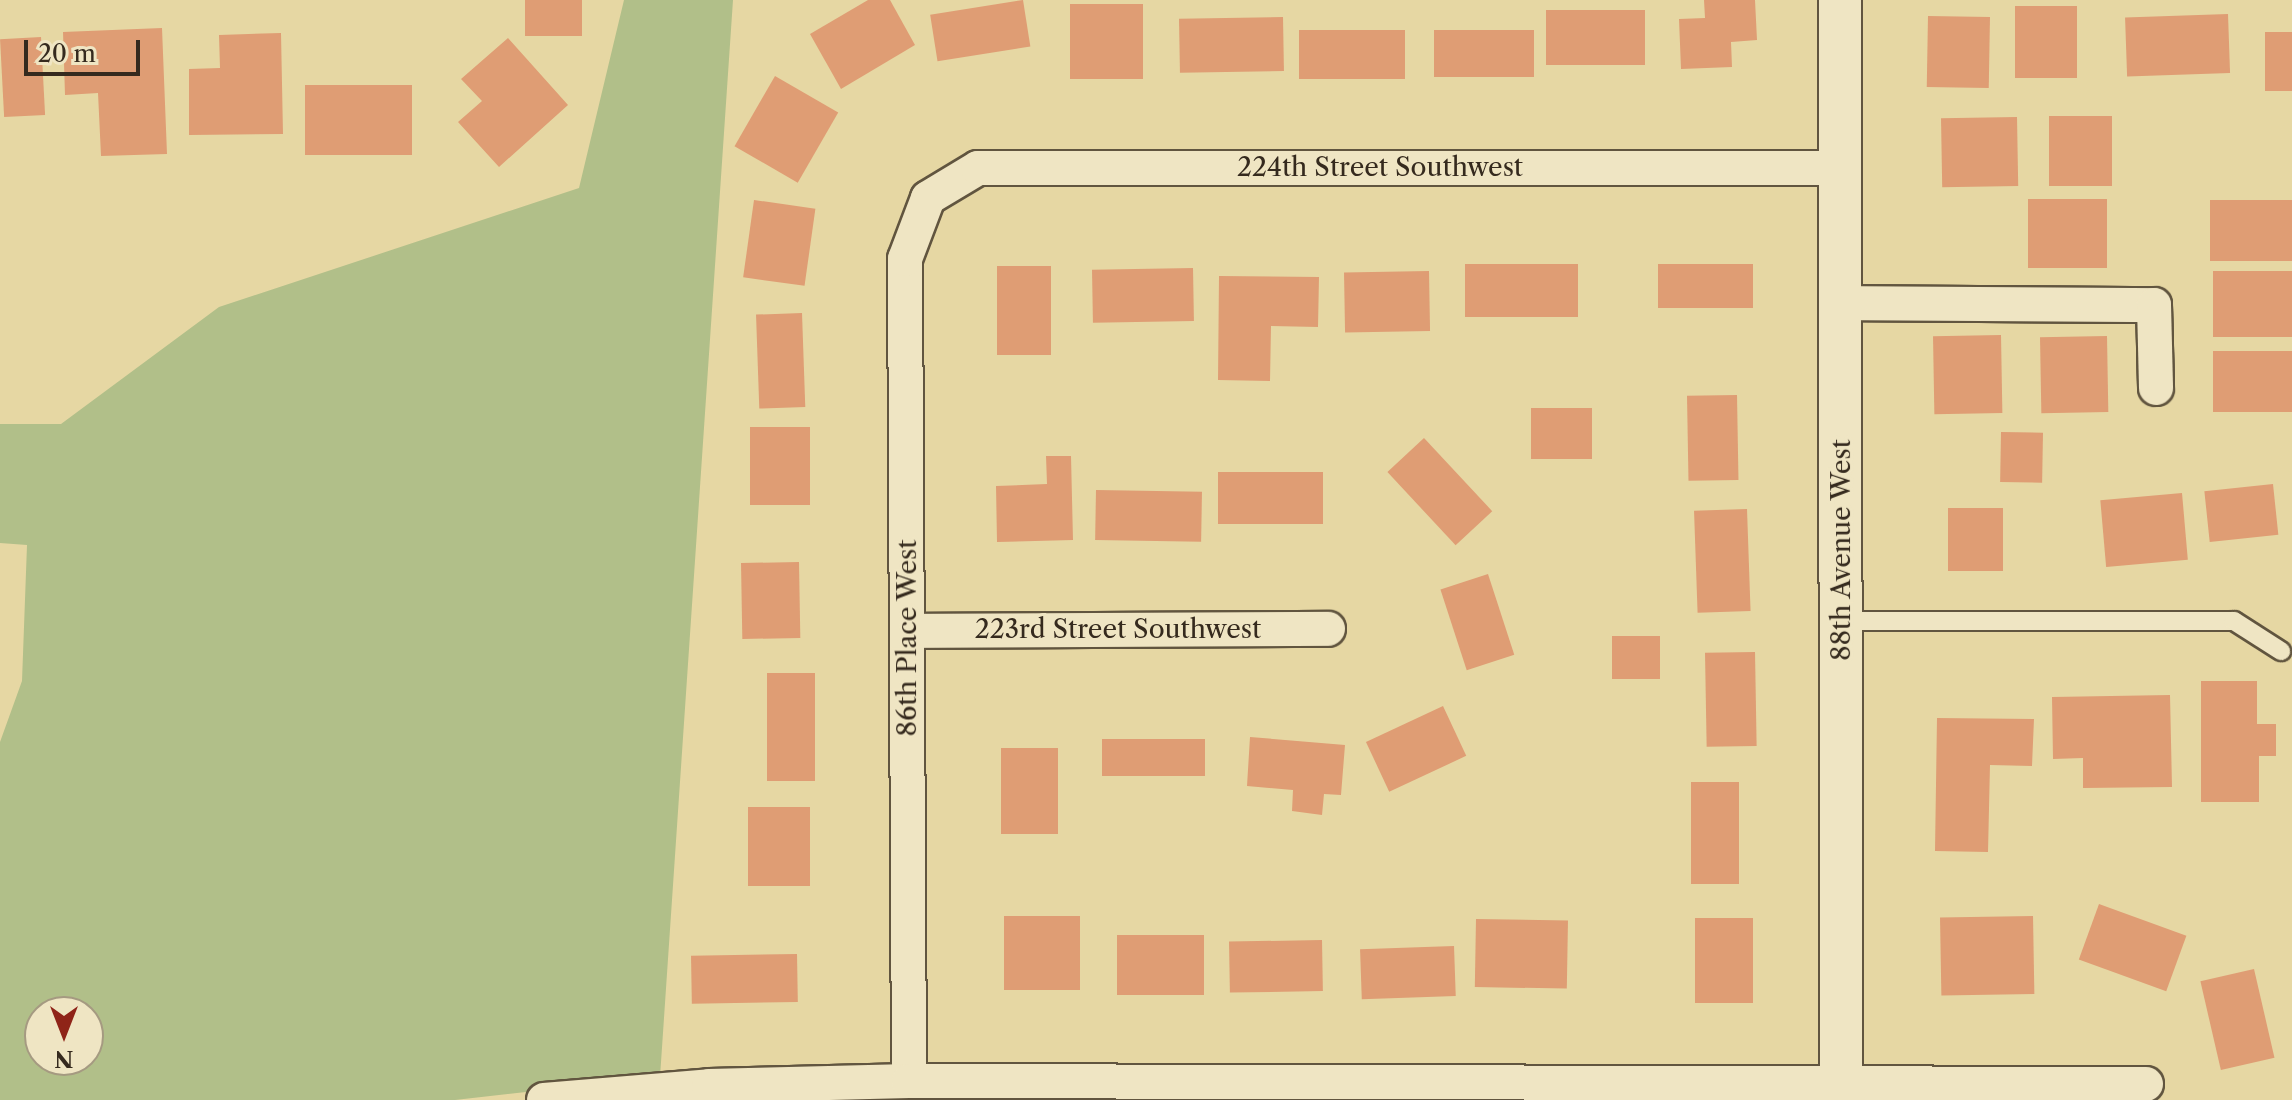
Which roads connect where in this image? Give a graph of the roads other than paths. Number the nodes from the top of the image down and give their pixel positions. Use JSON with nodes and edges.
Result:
{"nodes":[{"id":1,"x":1840,"y":0,"type":"edge"},
{"id":2,"x":1840,"y":168,"type":"junction"},
{"id":3,"x":928,"y":198,"type":"joint"},
{"id":4,"x":1842,"y":303,"type":"junction"},
{"id":5,"x":2156,"y":388,"type":"dead end"},
{"id":6,"x":1842,"y":621,"type":"junction"},
{"id":7,"x":1328,"y":629,"type":"dead end"},
{"id":8,"x":909,"y":631,"type":"junction"},
{"id":9,"x":2281,"y":651,"type":"dead end"},
{"id":10,"x":909,"y":1081,"type":"junction"},
{"id":11,"x":2146,"y":1084,"type":"dead end"},
{"id":12,"x":1840,"y":1091,"type":"edge"},
{"id":13,"x":1122,"y":1092,"type":"edge"},
{"id":14,"x":1362,"y":1092,"type":"edge"},
{"id":15,"x":705,"y":1093,"type":"edge"},
{"id":16,"x":544,"y":1100,"type":"edge"}],
"edges":[{"from":1,"to":2,"type":"street","name":"88th Avenue West"},
{"from":2,"to":3,"type":"street","name":"224th Street Southwest"},
{"from":2,"to":4,"type":"street","name":"88th Avenue West"},
{"from":3,"to":8,"type":"street","name":"86th Place West"},
{"from":4,"to":5,"type":"street"},
{"from":4,"to":6,"type":"street","name":"88th Avenue West"},
{"from":6,"to":9,"type":"lane"},
{"from":6,"to":12,"type":"street","name":"88th Avenue West"},
{"from":7,"to":8,"type":"street","name":"223rd Street Southwest"},
{"from":8,"to":10,"type":"street","name":"86th Place West"},
{"from":10,"to":13,"type":"street"},
{"from":10,"to":15,"type":"street"},
{"from":11,"to":12,"type":"street"},
{"from":12,"to":14,"type":"street"},
{"from":13,"to":14,"type":"street"},
{"from":15,"to":16,"type":"street"}]}
